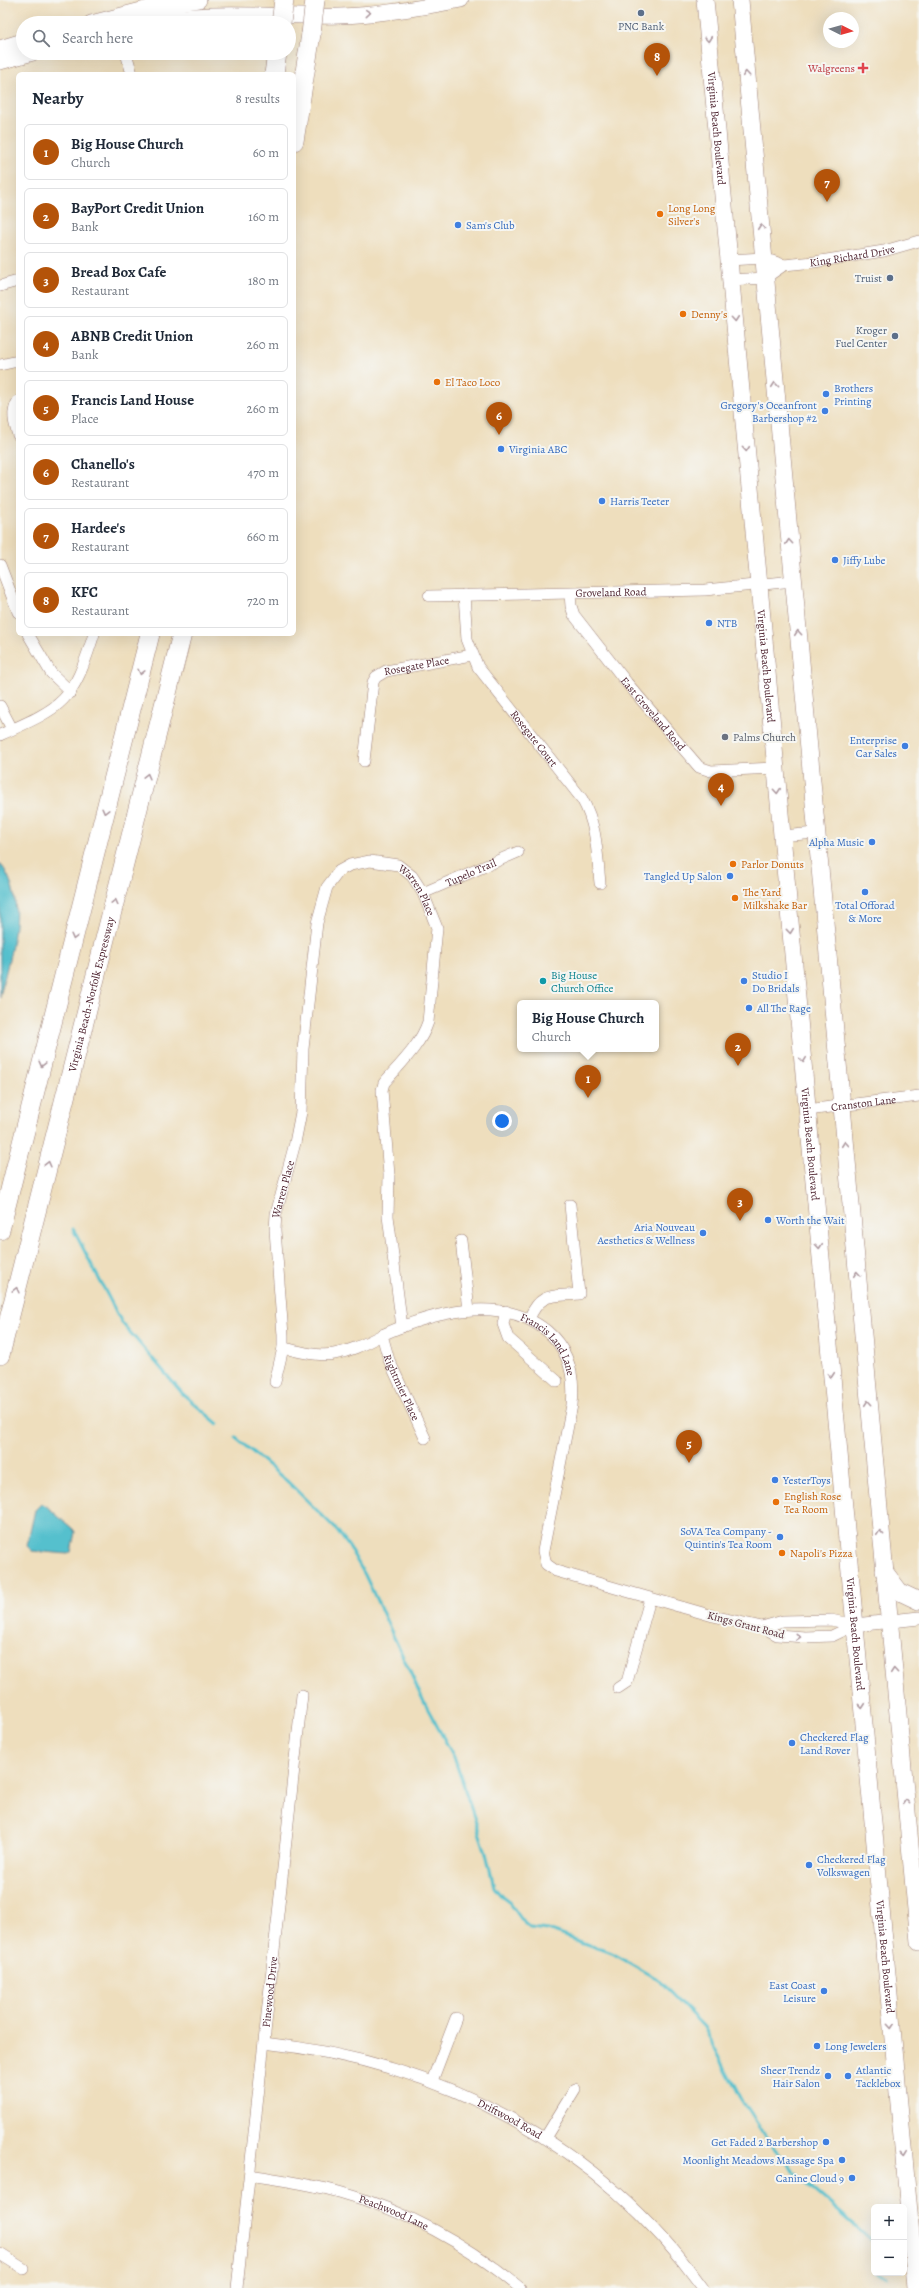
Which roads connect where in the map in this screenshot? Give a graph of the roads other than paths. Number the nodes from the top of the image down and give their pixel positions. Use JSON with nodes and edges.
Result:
{"nodes":[{"id":1,"x":199,"y":0,"type":"edge"},
{"id":2,"x":284,"y":0,"type":"edge"},
{"id":3,"x":315,"y":0,"type":"edge"},
{"id":4,"x":461,"y":0,"type":"edge"},
{"id":5,"x":705,"y":0,"type":"edge"},
{"id":6,"x":740,"y":0,"type":"edge"},
{"id":7,"x":164,"y":8,"type":"edge"},
{"id":8,"x":125,"y":16,"type":"edge"},
{"id":9,"x":154,"y":16,"type":"edge"},
{"id":10,"x":282,"y":16,"type":"edge"},
{"id":11,"x":16,"y":44,"type":"edge"},
{"id":12,"x":0,"y":48,"type":"edge"},
{"id":13,"x":16,"y":58,"type":"edge"},
{"id":14,"x":128,"y":60,"type":"edge"},
{"id":15,"x":276,"y":60,"type":"edge"},
{"id":16,"x":0,"y":62,"type":"edge"},
{"id":17,"x":131,"y":72,"type":"edge"},
{"id":18,"x":274,"y":72,"type":"edge"},
{"id":19,"x":296,"y":128,"type":"edge"},
{"id":20,"x":919,"y":241,"type":"edge"},
{"id":21,"x":763,"y":258,"type":"junction"},
{"id":22,"x":729,"y":260,"type":"junction"},
{"id":23,"x":784,"y":265,"type":"junction"},
{"id":24,"x":765,"y":278,"type":"junction"},
{"id":25,"x":731,"y":280,"type":"junction"},
{"id":26,"x":16,"y":282,"type":"edge"},
{"id":27,"x":0,"y":286,"type":"edge"},
{"id":28,"x":16,"y":361,"type":"edge"},
{"id":29,"x":0,"y":365,"type":"edge"},
{"id":30,"x":16,"y":404,"type":"edge"},
{"id":31,"x":16,"y":429,"type":"edge"},
{"id":32,"x":0,"y":565,"type":"edge"},
{"id":33,"x":793,"y":581,"type":"junction"},
{"id":34,"x":759,"y":584,"type":"junction"},
{"id":35,"x":570,"y":594,"type":"junction"},
{"id":36,"x":464,"y":595,"type":"junction"},
{"id":37,"x":429,"y":596,"type":"dead end"},
{"id":38,"x":16,"y":607,"type":"edge"},
{"id":39,"x":29,"y":636,"type":"edge"},
{"id":40,"x":93,"y":636,"type":"edge"},
{"id":41,"x":149,"y":636,"type":"edge"},
{"id":42,"x":181,"y":636,"type":"edge"},
{"id":43,"x":472,"y":655,"type":"junction"},
{"id":44,"x":71,"y":692,"type":"junction"},
{"id":45,"x":0,"y":706,"type":"edge"},
{"id":46,"x":12,"y":729,"type":"junction"},
{"id":47,"x":0,"y":735,"type":"edge"},
{"id":48,"x":364,"y":762,"type":"dead end"},
{"id":49,"x":776,"y":768,"type":"junction"},
{"id":50,"x":816,"y":833,"type":"junction"},
{"id":51,"x":781,"y":836,"type":"junction"},
{"id":52,"x":518,"y":852,"type":"dead end"},
{"id":53,"x":600,"y":883,"type":"dead end"},
{"id":54,"x":423,"y":893,"type":"junction"},
{"id":55,"x":919,"y":1096,"type":"edge"},
{"id":56,"x":842,"y":1105,"type":"junction"},
{"id":57,"x":807,"y":1110,"type":"junction"},
{"id":58,"x":570,"y":1205,"type":"dead end"},
{"id":59,"x":0,"y":1230,"type":"edge"},
{"id":60,"x":461,"y":1241,"type":"dead end"},
{"id":61,"x":469,"y":1310,"type":"junction"},
{"id":62,"x":506,"y":1311,"type":"junction"},
{"id":63,"x":529,"y":1319,"type":"junction"},
{"id":64,"x":402,"y":1328,"type":"junction"},
{"id":65,"x":382,"y":1335,"type":"junction"},
{"id":66,"x":283,"y":1348,"type":"junction"},
{"id":67,"x":0,"y":1354,"type":"edge"},
{"id":68,"x":557,"y":1381,"type":"dead end"},
{"id":69,"x":275,"y":1382,"type":"dead end"},
{"id":70,"x":425,"y":1438,"type":"dead end"},
{"id":71,"x":884,"y":1571,"type":"junction"},
{"id":72,"x":597,"y":1584,"type":"joint"},
{"id":73,"x":650,"y":1599,"type":"junction"},
{"id":74,"x":919,"y":1601,"type":"edge"},
{"id":75,"x":919,"y":1618,"type":"edge"},
{"id":76,"x":889,"y":1623,"type":"junction"},
{"id":77,"x":855,"y":1626,"type":"junction"},
{"id":78,"x":762,"y":1627,"type":"junction"},
{"id":79,"x":618,"y":1688,"type":"dead end"},
{"id":80,"x":302,"y":1695,"type":"dead end"},
{"id":81,"x":919,"y":1942,"type":"edge"},
{"id":82,"x":456,"y":2018,"type":"dead end"},
{"id":83,"x":264,"y":2042,"type":"junction"},
{"id":84,"x":432,"y":2081,"type":"junction"},
{"id":85,"x":575,"y":2089,"type":"dead end"},
{"id":86,"x":545,"y":2138,"type":"junction"},
{"id":87,"x":250,"y":2175,"type":"junction"},
{"id":88,"x":912,"y":2176,"type":"edge"},
{"id":89,"x":0,"y":2254,"type":"edge"},
{"id":90,"x":24,"y":2269,"type":"dead end"},
{"id":91,"x":238,"y":2288,"type":"edge"},
{"id":92,"x":520,"y":2288,"type":"edge"},
{"id":93,"x":703,"y":2288,"type":"edge"},
{"id":94,"x":916,"y":2288,"type":"edge"}],
"edges":[{"from":1,"to":7,"type":"main road"},
{"from":2,"to":10,"type":"highway","bridge":true},
{"from":3,"to":19,"type":"highway","bridge":true},
{"from":7,"to":4,"type":"main road","one_way":true},
{"from":5,"to":22,"type":"main road","name":"Virginia Beach Boulevard","one_way":true},
{"from":21,"to":6,"type":"main road","one_way":true},
{"from":7,"to":8,"type":"main road"},
{"from":7,"to":9,"type":"main road"},
{"from":11,"to":12,"type":"main road"},
{"from":13,"to":16,"type":"main road"},
{"from":14,"to":17,"type":"street"},
{"from":15,"to":18,"type":"highway"},
{"from":20,"to":23,"type":"street","name":"King Richard Drive"},
{"from":21,"to":22,"type":"street"},
{"from":21,"to":23,"type":"street","name":"King Richard Drive"},
{"from":21,"to":24,"type":"main road"},
{"from":22,"to":25,"type":"main road","name":"Virginia Beach Boulevard"},
{"from":23,"to":24,"type":"street","name":"King Richard Drive"},
{"from":24,"to":25,"type":"street"},
{"from":33,"to":24,"type":"main road","one_way":true},
{"from":25,"to":34,"type":"main road","name":"Virginia Beach Boulevard","one_way":true},
{"from":26,"to":27,"type":"street"},
{"from":28,"to":29,"type":"street"},
{"from":30,"to":31,"type":"street"},
{"from":32,"to":38,"type":"street"},
{"from":33,"to":34,"type":"street","name":"Groveland Road"},
{"from":50,"to":33,"type":"main road","one_way":true},
{"from":34,"to":35,"type":"street","name":"Groveland Road"},
{"from":34,"to":49,"type":"main road","name":"Virginia Beach Boulevard"},
{"from":35,"to":36,"type":"street","name":"Groveland Road"},
{"from":35,"to":49,"type":"street","name":"East Groveland Road"},
{"from":36,"to":37,"type":"street","name":"Groveland Road"},
{"from":36,"to":43,"type":"street","name":"Rosegate Court"},
{"from":39,"to":44,"type":"street"},
{"from":40,"to":44,"type":"street"},
{"from":41,"to":59,"type":"highway","one_way":true},
{"from":67,"to":42,"type":"highway","name":"Virginia Beach-Norfolk Expressway","one_way":true},
{"from":43,"to":48,"type":"street","name":"Rosegate Place"},
{"from":43,"to":53,"type":"street","name":"Rosegate Court"},
{"from":44,"to":46,"type":"street"},
{"from":45,"to":46,"type":"street"},
{"from":46,"to":47,"type":"street"},
{"from":49,"to":51,"type":"main road","name":"Virginia Beach Boulevard","one_way":true},
{"from":50,"to":51,"type":"street"},
{"from":50,"to":56,"type":"main road"},
{"from":51,"to":57,"type":"main road","name":"Virginia Beach Boulevard","one_way":true},
{"from":52,"to":54,"type":"street","name":"Tupelo Trail"},
{"from":54,"to":64,"type":"street","name":"Warren Place"},
{"from":54,"to":66,"type":"street","name":"Warren Place"},
{"from":55,"to":56,"type":"street","name":"Cranston Lane"},
{"from":56,"to":57,"type":"street","name":"Cranston Lane"},
{"from":71,"to":56,"type":"main road","one_way":true},
{"from":57,"to":77,"type":"main road","name":"Virginia Beach Boulevard","one_way":true},
{"from":58,"to":63,"type":"street"},
{"from":60,"to":61,"type":"street"},
{"from":61,"to":62,"type":"street","name":"Francis Land Lane"},
{"from":61,"to":64,"type":"street","name":"Francis Land Lane"},
{"from":62,"to":63,"type":"street","name":"Francis Land Lane"},
{"from":62,"to":68,"type":"street"},
{"from":63,"to":72,"type":"street","name":"Francis Land Lane"},
{"from":64,"to":65,"type":"street","name":"Francis Land Lane"},
{"from":65,"to":66,"type":"street","name":"Francis Land Lane"},
{"from":65,"to":70,"type":"street","name":"Rightmier Place"},
{"from":66,"to":69,"type":"street","name":"Warren Place"},
{"from":71,"to":74,"type":"main road"},
{"from":71,"to":76,"type":"main road"},
{"from":72,"to":73,"type":"street","name":"Kings Grant Road"},
{"from":73,"to":78,"type":"street","name":"Kings Grant Road"},
{"from":73,"to":79,"type":"street"},
{"from":75,"to":76,"type":"street","name":"Kings Grant Road"},
{"from":76,"to":77,"type":"street","name":"Kings Grant Road"},
{"from":81,"to":76,"type":"main road","one_way":true},
{"from":77,"to":78,"type":"street"},
{"from":78,"to":77,"type":"street","name":"Kings Grant Road","one_way":true},
{"from":77,"to":88,"type":"main road","name":"Virginia Beach Boulevard","one_way":true},
{"from":80,"to":83,"type":"street","name":"Pinewood Drive"},
{"from":82,"to":84,"type":"street"},
{"from":83,"to":84,"type":"street","name":"Driftwood Road"},
{"from":83,"to":87,"type":"street","name":"Pinewood Drive"},
{"from":84,"to":86,"type":"street","name":"Driftwood Road"},
{"from":85,"to":86,"type":"street"},
{"from":86,"to":93,"type":"street","name":"Driftwood Road"},
{"from":87,"to":91,"type":"street","name":"Pinewood Drive"},
{"from":87,"to":92,"type":"street","name":"Peachwood Lane"},
{"from":88,"to":94,"type":"main road","name":"Virginia Beach Boulevard"},
{"from":89,"to":90,"type":"street"}]}
